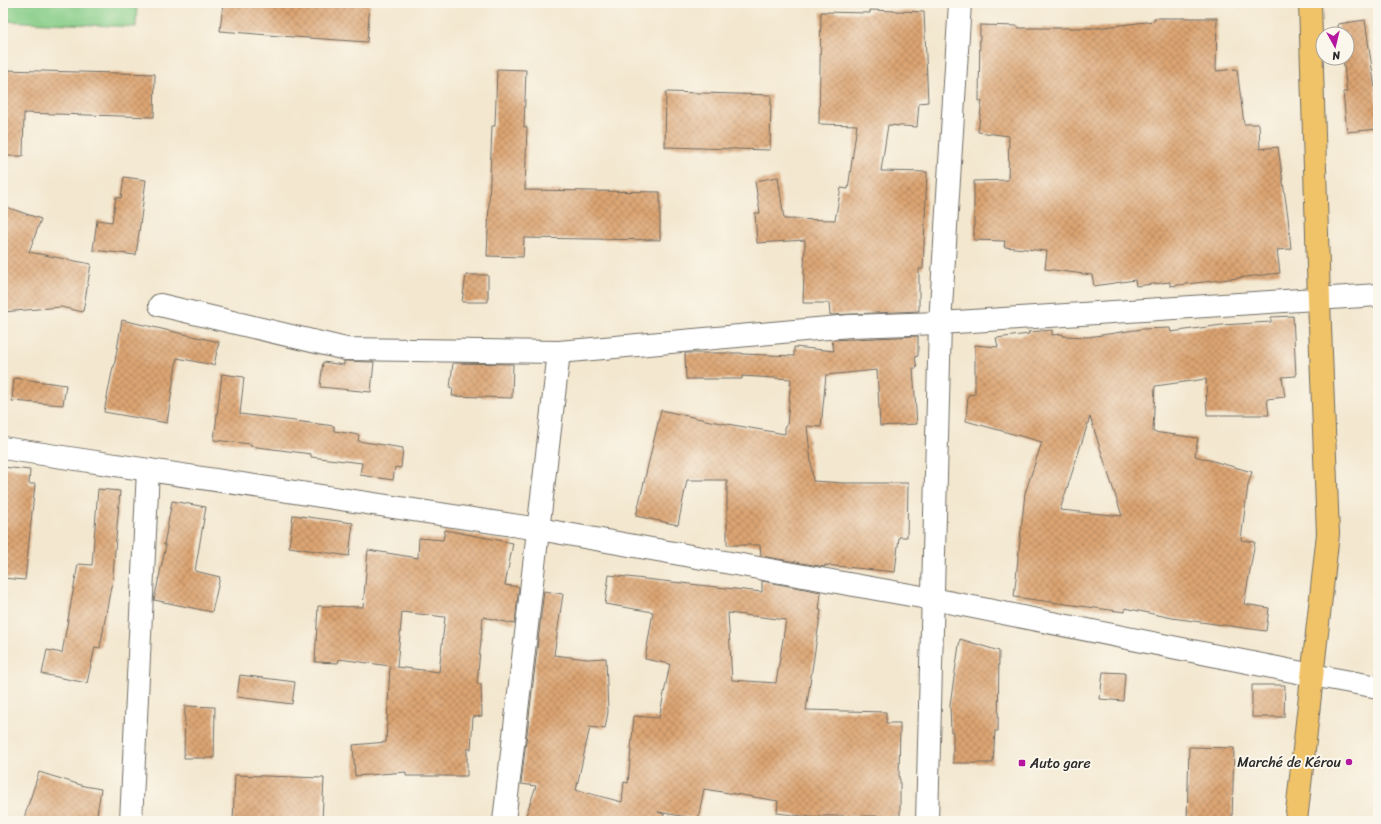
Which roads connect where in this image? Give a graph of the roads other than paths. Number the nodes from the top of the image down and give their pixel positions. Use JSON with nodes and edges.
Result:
{"nodes":[{"id":1,"x":960,"y":3,"type":"edge"},
{"id":2,"x":1310,"y":3,"type":"edge"},
{"id":3,"x":1378,"y":295,"type":"edge"},
{"id":4,"x":1318,"y":300,"type":"junction"},
{"id":5,"x":160,"y":305,"type":"dead end"},
{"id":6,"x":940,"y":323,"type":"junction"},
{"id":7,"x":559,"y":352,"type":"junction"},
{"id":8,"x":3,"y":448,"type":"edge"},
{"id":9,"x":148,"y":470,"type":"junction"},
{"id":10,"x":539,"y":529,"type":"junction"},
{"id":11,"x":933,"y":599,"type":"junction"},
{"id":12,"x":1312,"y":675,"type":"junction"},
{"id":13,"x":1378,"y":687,"type":"edge"},
{"id":14,"x":131,"y":821,"type":"edge"},
{"id":15,"x":504,"y":821,"type":"edge"},
{"id":16,"x":927,"y":821,"type":"edge"},
{"id":17,"x":1296,"y":821,"type":"edge"}],
"edges":[{"from":1,"to":6,"type":"street"},
{"from":2,"to":4,"type":"main road"},
{"from":3,"to":4,"type":"street"},
{"from":4,"to":6,"type":"street"},
{"from":4,"to":12,"type":"main road"},
{"from":5,"to":7,"type":"street"},
{"from":6,"to":7,"type":"street"},
{"from":6,"to":11,"type":"street"},
{"from":7,"to":10,"type":"street"},
{"from":8,"to":9,"type":"street"},
{"from":9,"to":10,"type":"street"},
{"from":9,"to":14,"type":"street"},
{"from":10,"to":11,"type":"street"},
{"from":10,"to":15,"type":"street"},
{"from":11,"to":12,"type":"street"},
{"from":11,"to":16,"type":"street"},
{"from":12,"to":13,"type":"street"},
{"from":12,"to":17,"type":"main road"}]}
